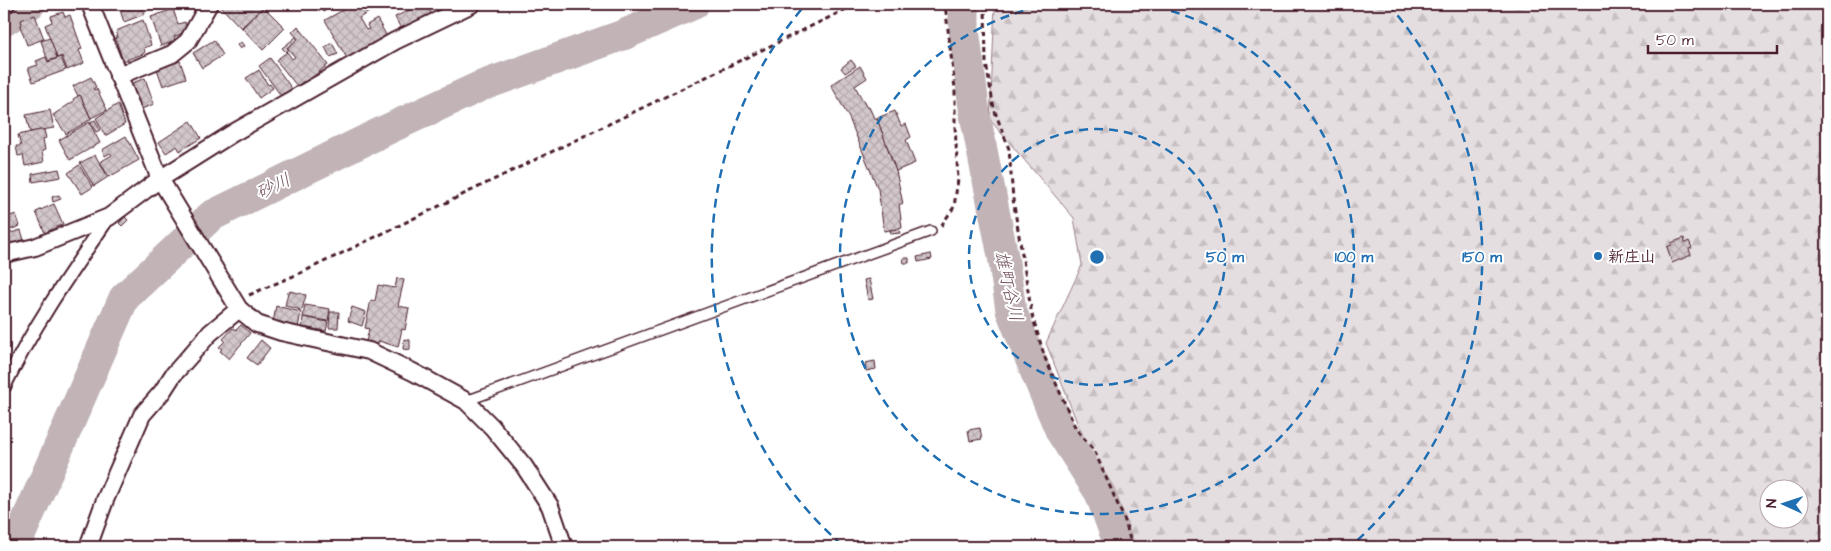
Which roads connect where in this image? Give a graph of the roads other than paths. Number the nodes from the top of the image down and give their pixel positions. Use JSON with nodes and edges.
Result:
{"nodes":[{"id":1,"x":90,"y":4,"type":"edge"},
{"id":2,"x":209,"y":4,"type":"edge"},
{"id":3,"x":472,"y":4,"type":"edge"},
{"id":4,"x":118,"y":76,"type":"junction"},
{"id":5,"x":163,"y":184,"type":"junction"},
{"id":6,"x":109,"y":217,"type":"junction"},
{"id":7,"x":931,"y":231,"type":"road end"},
{"id":8,"x":4,"y":254,"type":"edge"},
{"id":9,"x":235,"y":302,"type":"junction"},
{"id":10,"x":4,"y":387,"type":"edge"},
{"id":11,"x":466,"y":401,"type":"junction"},
{"id":12,"x":88,"y":547,"type":"edge"},
{"id":13,"x":564,"y":547,"type":"edge"}],
"edges":[{"from":1,"to":4,"type":"street"},
{"from":2,"to":4,"type":"street"},
{"from":3,"to":5,"type":"street"},
{"from":4,"to":5,"type":"street"},
{"from":5,"to":6,"type":"street"},
{"from":5,"to":9,"type":"street"},
{"from":6,"to":8,"type":"street"},
{"from":6,"to":10,"type":"street"},
{"from":7,"to":11,"type":"lane"},
{"from":9,"to":11,"type":"street"},
{"from":9,"to":12,"type":"street"},
{"from":11,"to":13,"type":"street"}]}
